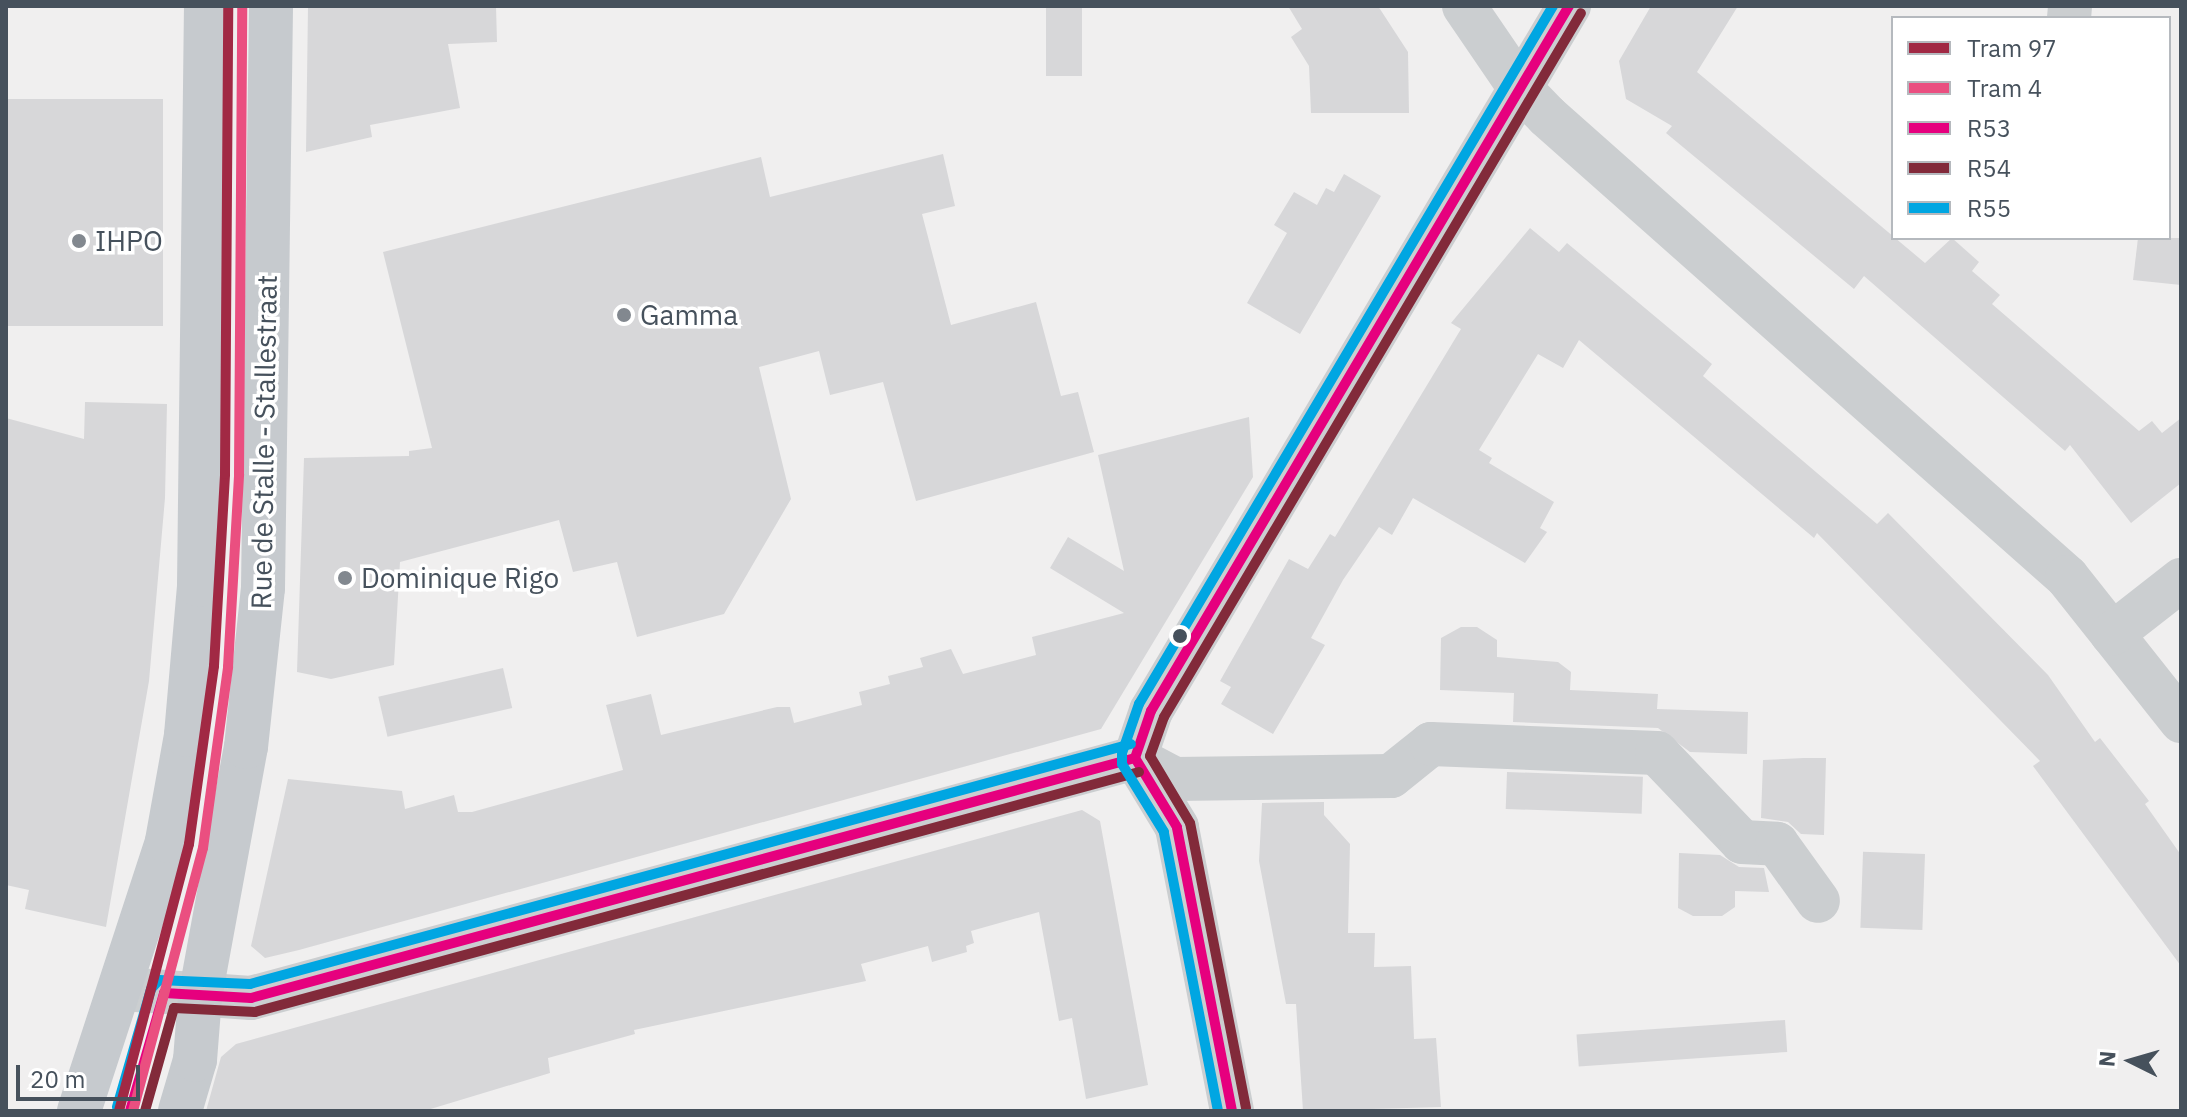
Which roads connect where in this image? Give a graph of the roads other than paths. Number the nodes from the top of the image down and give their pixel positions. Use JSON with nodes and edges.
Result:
{"nodes":[{"id":1,"x":206,"y":6,"type":"edge"},
{"id":2,"x":271,"y":6,"type":"edge"},
{"id":3,"x":1464,"y":6,"type":"edge"},
{"id":4,"x":1569,"y":6,"type":"edge"},
{"id":5,"x":1520,"y":88,"type":"junction"},
{"id":6,"x":2181,"y":580,"type":"edge"},
{"id":7,"x":2112,"y":634,"type":"junction"},
{"id":8,"x":2181,"y":721,"type":"edge"},
{"id":9,"x":1135,"y":758,"type":"junction"},
{"id":10,"x":1818,"y":901,"type":"dead end"},
{"id":11,"x":122,"y":989,"type":"junction"},
{"id":12,"x":200,"y":997,"type":"junction"},
{"id":13,"x":79,"y":1111,"type":"edge"},
{"id":14,"x":180,"y":1111,"type":"edge"},
{"id":15,"x":1232,"y":1111,"type":"edge"}],
"edges":[{"from":1,"to":11,"type":"main road"},
{"from":2,"to":12,"type":"main road","name":"Rue de Stalle - Stallestraat"},
{"from":3,"to":5,"type":"street"},
{"from":4,"to":5,"type":"street"},
{"from":5,"to":7,"type":"street"},
{"from":5,"to":9,"type":"street"},
{"from":6,"to":7,"type":"street"},
{"from":7,"to":8,"type":"street"},
{"from":9,"to":10,"type":"street"},
{"from":9,"to":12,"type":"street"},
{"from":9,"to":15,"type":"street"},
{"from":11,"to":12,"type":"street"},
{"from":11,"to":13,"type":"main road"},
{"from":12,"to":14,"type":"main road","name":"Rue de Stalle - Stallestraat"}]}
